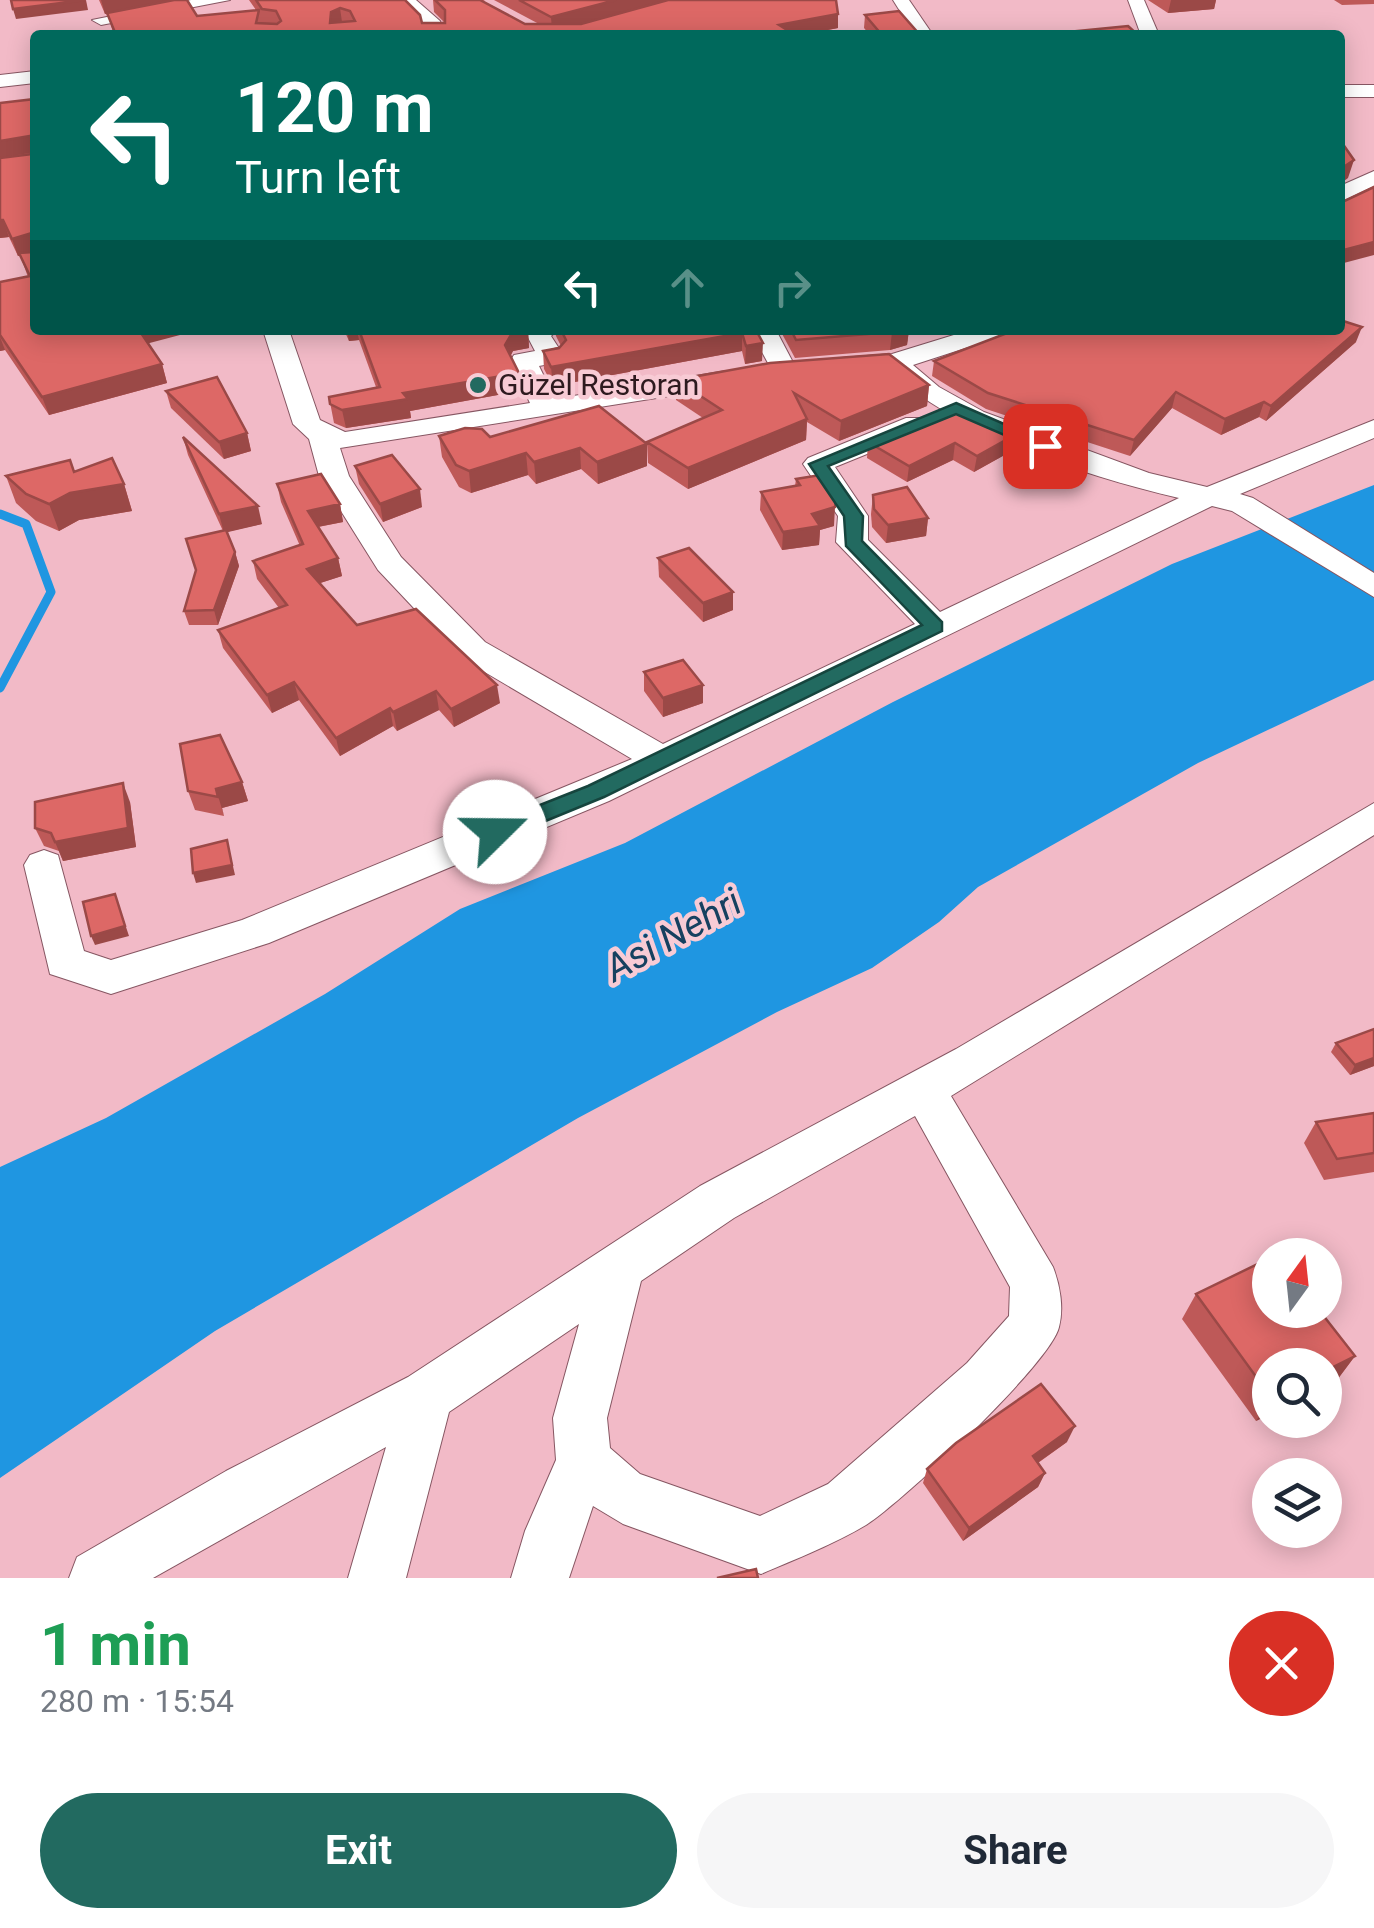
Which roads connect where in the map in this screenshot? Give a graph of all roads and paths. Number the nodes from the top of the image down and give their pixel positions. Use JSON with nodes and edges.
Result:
{"nodes":[{"id":1,"x":100,"y":0,"type":"edge"},
{"id":2,"x":222,"y":0,"type":"edge"},
{"id":3,"x":901,"y":0,"type":"edge"},
{"id":4,"x":1136,"y":0,"type":"edge"},
{"id":5,"x":443,"y":2,"type":"edge"},
{"id":6,"x":410,"y":3,"type":"edge"},
{"id":7,"x":102,"y":28,"type":"edge"},
{"id":8,"x":435,"y":30,"type":"edge"},
{"id":9,"x":921,"y":30,"type":"edge"},
{"id":10,"x":1148,"y":30,"type":"edge"},
{"id":11,"x":30,"y":77,"type":"edge"},
{"id":12,"x":0,"y":80,"type":"edge"},
{"id":13,"x":1345,"y":91,"type":"edge"},
{"id":14,"x":1374,"y":91,"type":"edge"},
{"id":15,"x":1374,"y":177,"type":"edge"},
{"id":16,"x":1345,"y":192,"type":"edge"},
{"id":17,"x":278,"y":335,"type":"edge"},
{"id":18,"x":537,"y":335,"type":"edge"},
{"id":19,"x":769,"y":335,"type":"edge"},
{"id":20,"x":980,"y":335,"type":"edge"},
{"id":21,"x":894,"y":362,"type":"junction"},
{"id":22,"x":804,"y":369,"type":"junction"},
{"id":23,"x":546,"y":408,"type":"junction"},
{"id":24,"x":956,"y":408,"type":"junction"},
{"id":25,"x":1374,"y":428,"type":"edge"},
{"id":26,"x":322,"y":435,"type":"junction"},
{"id":27,"x":1226,"y":502,"type":"junction"},
{"id":28,"x":1374,"y":587,"type":"edge"},
{"id":29,"x":935,"y":626,"type":"junction"},
{"id":30,"x":662,"y":760,"type":"junction"},
{"id":31,"x":1374,"y":817,"type":"edge"},
{"id":32,"x":44,"y":865,"type":"dead end"},
{"id":33,"x":923,"y":1089,"type":"junction"},
{"id":34,"x":619,"y":1270,"type":"junction"},
{"id":35,"x":427,"y":1396,"type":"junction"},
{"id":36,"x":584,"y":1462,"type":"junction"},
{"id":37,"x":98,"y":1578,"type":"edge"},
{"id":38,"x":377,"y":1578,"type":"edge"},
{"id":39,"x":540,"y":1578,"type":"edge"}],
"edges":[{"from":1,"to":7,"type":"street"},
{"from":2,"to":7,"type":"street"},
{"from":3,"to":9,"type":"street"},
{"from":4,"to":10,"type":"street"},
{"from":5,"to":6,"type":"street"},
{"from":6,"to":8,"type":"street"},
{"from":11,"to":12,"type":"street"},
{"from":13,"to":14,"type":"street"},
{"from":15,"to":16,"type":"street"},
{"from":17,"to":26,"type":"street"},
{"from":18,"to":23,"type":"street"},
{"from":19,"to":22,"type":"street"},
{"from":20,"to":21,"type":"street"},
{"from":21,"to":22,"type":"street"},
{"from":21,"to":24,"type":"street"},
{"from":22,"to":23,"type":"street"},
{"from":23,"to":26,"type":"street"},
{"from":24,"to":27,"type":"street"},
{"from":24,"to":29,"type":"street"},
{"from":25,"to":27,"type":"street"},
{"from":26,"to":30,"type":"street"},
{"from":27,"to":28,"type":"street"},
{"from":27,"to":29,"type":"street"},
{"from":29,"to":30,"type":"street"},
{"from":30,"to":32,"type":"street"},
{"from":31,"to":33,"type":"street"},
{"from":33,"to":34,"type":"street"},
{"from":33,"to":36,"type":"street"},
{"from":34,"to":35,"type":"street"},
{"from":34,"to":36,"type":"street"},
{"from":35,"to":37,"type":"street"},
{"from":35,"to":38,"type":"street"},
{"from":36,"to":39,"type":"street"}]}
